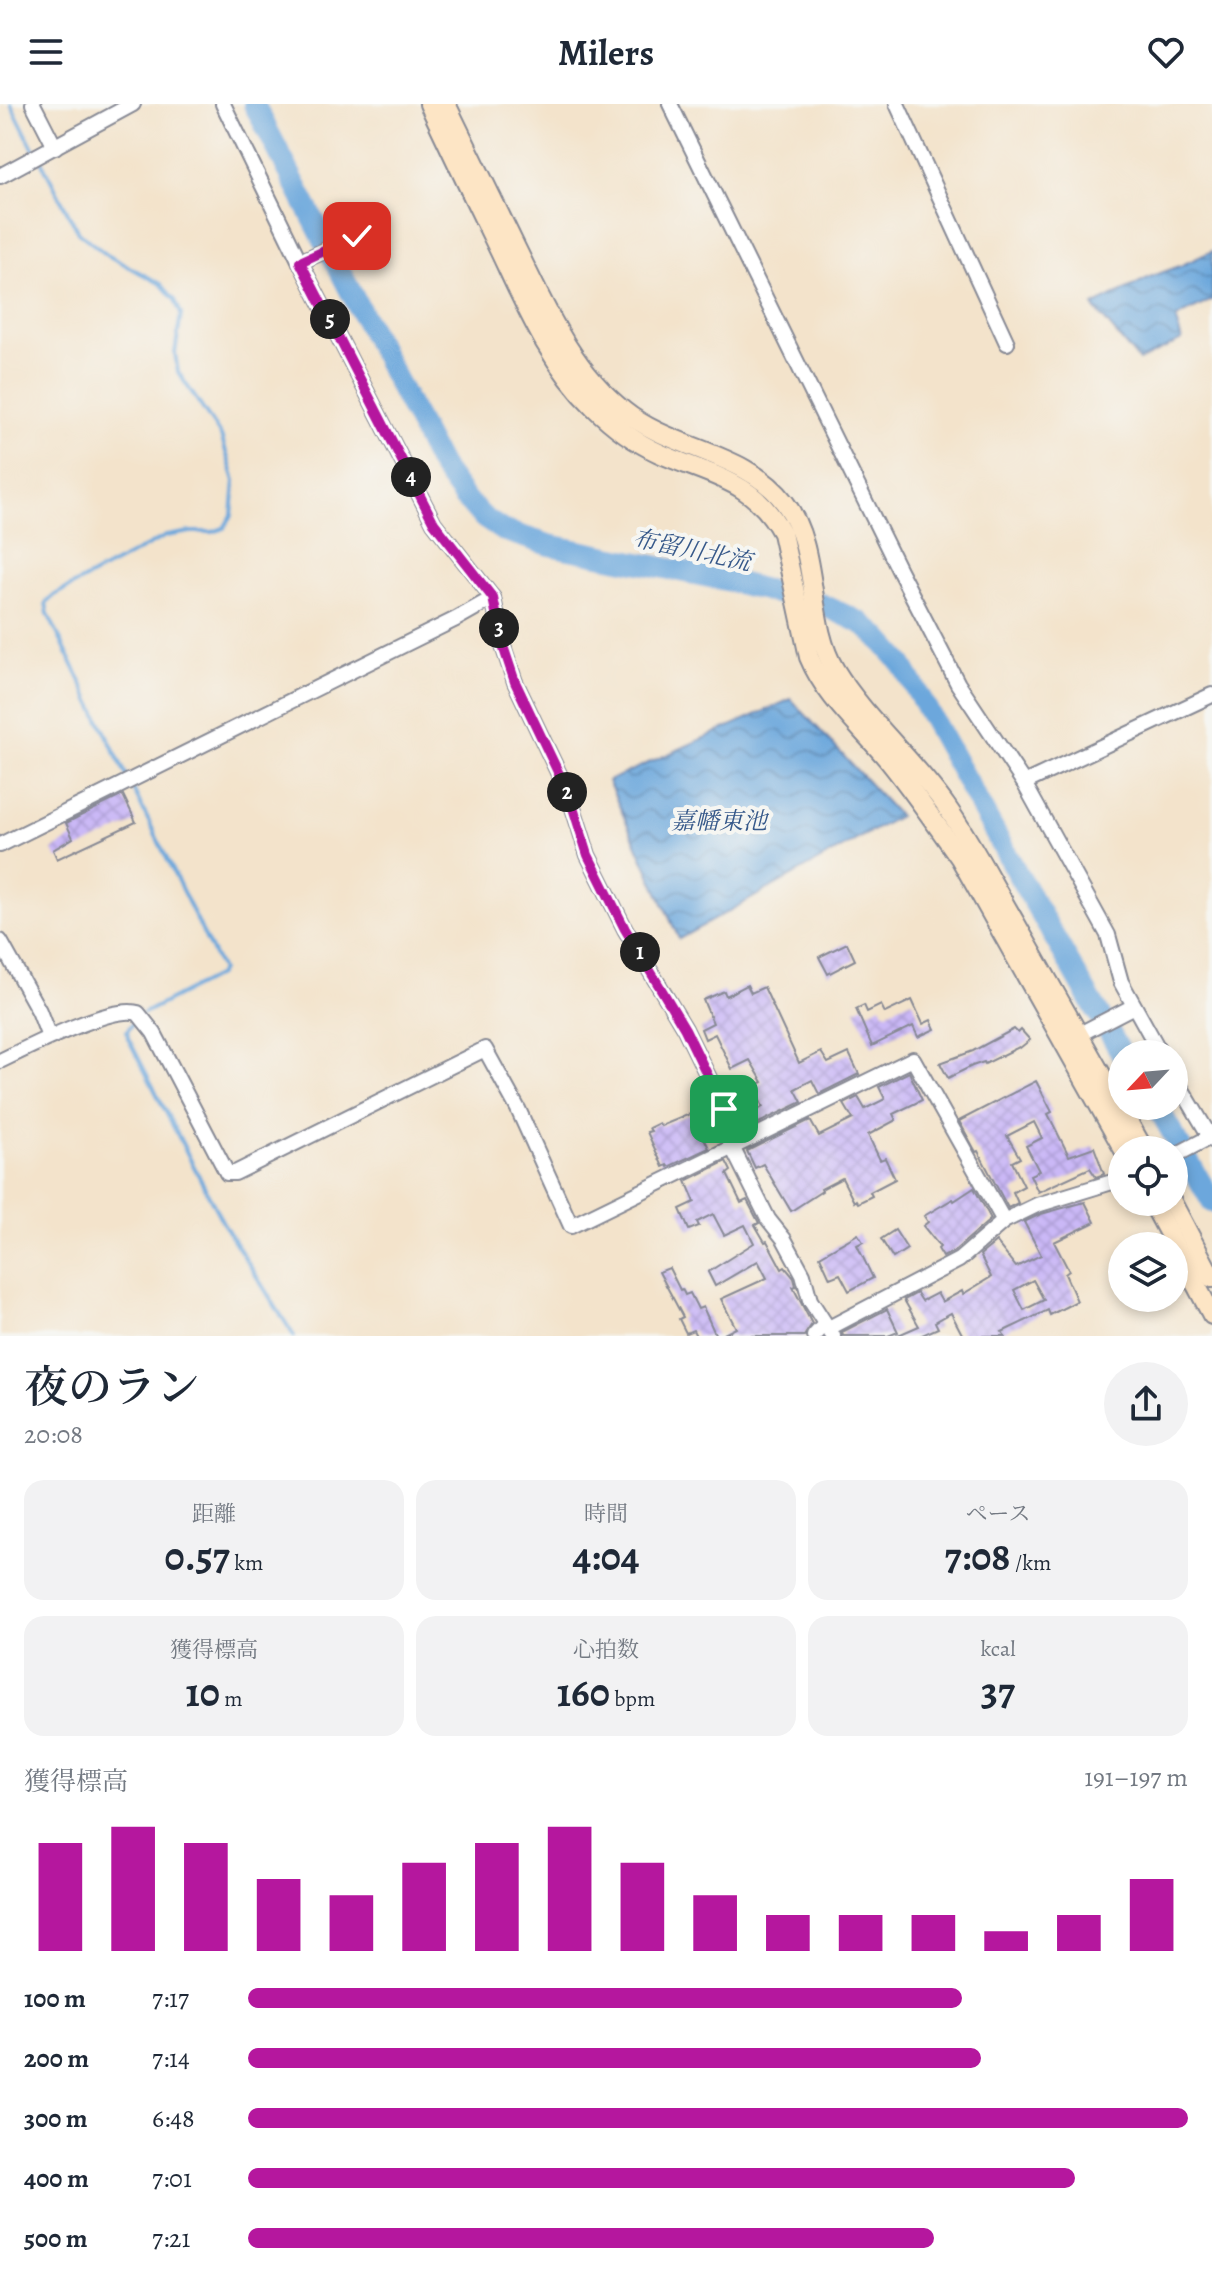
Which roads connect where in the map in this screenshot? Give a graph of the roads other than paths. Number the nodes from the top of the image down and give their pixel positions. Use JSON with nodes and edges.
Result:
{"nodes":[{"id":1,"x":33,"y":104,"type":"edge"},
{"id":2,"x":133,"y":104,"type":"edge"},
{"id":3,"x":223,"y":104,"type":"edge"},
{"id":4,"x":429,"y":104,"type":"edge"},
{"id":5,"x":446,"y":104,"type":"edge"},
{"id":6,"x":670,"y":104,"type":"edge"},
{"id":7,"x":897,"y":104,"type":"edge"},
{"id":8,"x":55,"y":147,"type":"junction"},
{"id":9,"x":0,"y":176,"type":"edge"},
{"id":10,"x":357,"y":236,"type":"dead end"},
{"id":11,"x":305,"y":260,"type":"junction"},
{"id":12,"x":1007,"y":343,"type":"dead end"},
{"id":13,"x":493,"y":598,"type":"junction"},
{"id":14,"x":1212,"y":695,"type":"edge"},
{"id":15,"x":1024,"y":783,"type":"junction"},
{"id":16,"x":0,"y":845,"type":"edge"},
{"id":17,"x":0,"y":941,"type":"edge"},
{"id":18,"x":1131,"y":1008,"type":"junction"},
{"id":19,"x":1077,"y":1035,"type":"junction"},
{"id":20,"x":49,"y":1037,"type":"junction"},
{"id":21,"x":1152,"y":1040,"type":"edge"},
{"id":22,"x":0,"y":1061,"type":"edge"},
{"id":23,"x":1188,"y":1100,"type":"edge"},
{"id":24,"x":1118,"y":1136,"type":"edge"},
{"id":25,"x":1136,"y":1136,"type":"edge"},
{"id":26,"x":1210,"y":1138,"type":"edge"},
{"id":27,"x":732,"y":1147,"type":"junction"},
{"id":28,"x":1188,"y":1149,"type":"edge"},
{"id":29,"x":1108,"y":1183,"type":"edge"},
{"id":30,"x":1159,"y":1216,"type":"edge"},
{"id":31,"x":1179,"y":1216,"type":"edge"},
{"id":32,"x":1004,"y":1221,"type":"junction"},
{"id":33,"x":1212,"y":1278,"type":"edge"},
{"id":34,"x":1212,"y":1315,"type":"edge"},
{"id":35,"x":829,"y":1329,"type":"edge"},
{"id":36,"x":814,"y":1336,"type":"edge"}],
"edges":[{"from":1,"to":8,"type":"street"},
{"from":2,"to":8,"type":"street"},
{"from":3,"to":11,"type":"street"},
{"from":4,"to":19,"type":"street"},
{"from":5,"to":19,"type":"street"},
{"from":6,"to":15,"type":"street"},
{"from":7,"to":12,"type":"street"},
{"from":8,"to":9,"type":"street"},
{"from":10,"to":11,"type":"street"},
{"from":11,"to":13,"type":"street"},
{"from":13,"to":16,"type":"street"},
{"from":13,"to":27,"type":"street"},
{"from":14,"to":15,"type":"street"},
{"from":15,"to":18,"type":"street"},
{"from":17,"to":20,"type":"street"},
{"from":18,"to":19,"type":"street"},
{"from":18,"to":21,"type":"street"},
{"from":19,"to":24,"type":"street"},
{"from":19,"to":25,"type":"street"},
{"from":20,"to":22,"type":"street"},
{"from":20,"to":27,"type":"street"},
{"from":23,"to":26,"type":"street"},
{"from":26,"to":28,"type":"street"},
{"from":27,"to":32,"type":"street"},
{"from":27,"to":35,"type":"street"},
{"from":29,"to":32,"type":"street"},
{"from":30,"to":34,"type":"street"},
{"from":31,"to":33,"type":"street"},
{"from":32,"to":35,"type":"street"},
{"from":35,"to":36,"type":"street"}]}
